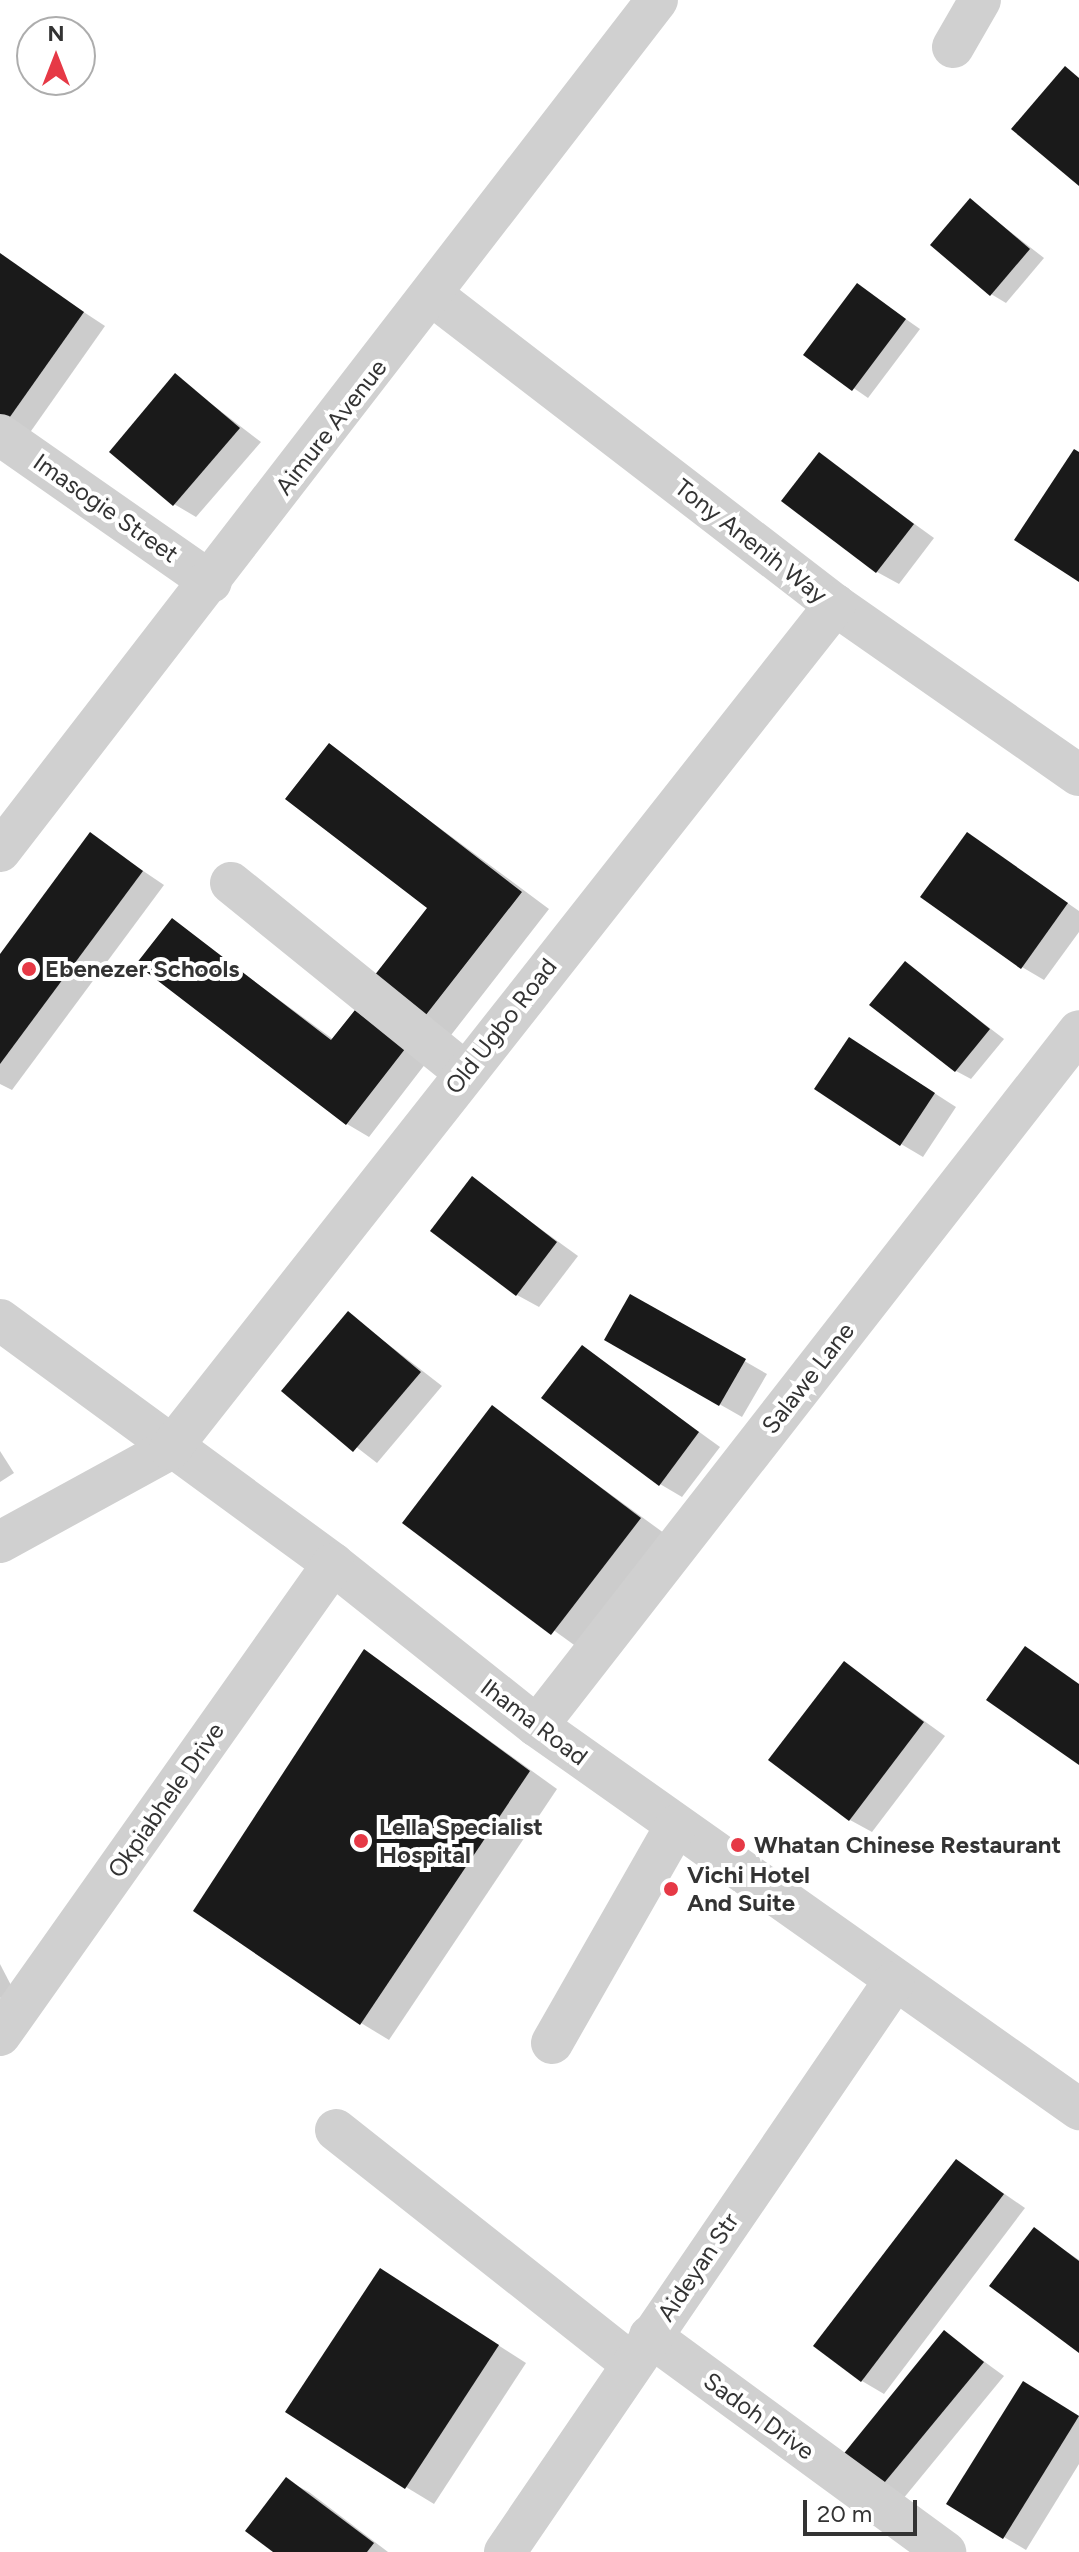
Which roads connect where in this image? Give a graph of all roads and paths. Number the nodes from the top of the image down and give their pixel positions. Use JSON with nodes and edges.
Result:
{"nodes":[{"id":1,"x":657,"y":0,"type":"edge"},
{"id":2,"x":980,"y":0,"type":"edge"},
{"id":3,"x":953,"y":47,"type":"dead end"},
{"id":4,"x":432,"y":295,"type":"junction"},
{"id":5,"x":0,"y":435,"type":"edge"},
{"id":6,"x":211,"y":582,"type":"junction"},
{"id":7,"x":835,"y":605,"type":"junction"},
{"id":8,"x":1079,"y":775,"type":"edge"},
{"id":9,"x":0,"y":851,"type":"edge"},
{"id":10,"x":231,"y":883,"type":"dead end"},
{"id":11,"x":1079,"y":1031,"type":"edge"},
{"id":12,"x":464,"y":1072,"type":"junction"},
{"id":13,"x":0,"y":1320,"type":"edge"},
{"id":14,"x":170,"y":1449,"type":"junction"},
{"id":15,"x":0,"y":1542,"type":"edge"},
{"id":16,"x":333,"y":1564,"type":"junction"},
{"id":17,"x":537,"y":1726,"type":"junction"},
{"id":18,"x":676,"y":1826,"type":"junction"},
{"id":19,"x":893,"y":1983,"type":"junction"},
{"id":20,"x":0,"y":2035,"type":"edge"},
{"id":21,"x":552,"y":2043,"type":"dead end"},
{"id":22,"x":1079,"y":2109,"type":"edge"},
{"id":23,"x":336,"y":2130,"type":"dead end"},
{"id":24,"x":641,"y":2350,"type":"junction"},
{"id":25,"x":505,"y":2552,"type":"edge"},
{"id":26,"x":945,"y":2552,"type":"edge"}],
"edges":[{"from":1,"to":4,"type":"street","name":"Aimure Avenue"},
{"from":2,"to":3,"type":"street"},
{"from":4,"to":6,"type":"street","name":"Aimure Avenue"},
{"from":4,"to":7,"type":"street","name":"Tony Anenih Way"},
{"from":5,"to":6,"type":"street","name":"Imasogie Street"},
{"from":6,"to":9,"type":"street","name":"Aimure Avenue"},
{"from":7,"to":8,"type":"street","name":"Tony Anenih Way"},
{"from":7,"to":12,"type":"street","name":"Old Ugbo Road"},
{"from":10,"to":12,"type":"street"},
{"from":11,"to":17,"type":"street","name":"Salawe Lane"},
{"from":12,"to":14,"type":"street","name":"Old Ugbo Road"},
{"from":13,"to":14,"type":"street","name":"Ihama Road"},
{"from":14,"to":15,"type":"street"},
{"from":14,"to":16,"type":"street","name":"Ihama Road"},
{"from":16,"to":17,"type":"street","name":"Ihama Road"},
{"from":16,"to":20,"type":"street","name":"Okpiabhele Drive"},
{"from":17,"to":18,"type":"street","name":"Ihama Road"},
{"from":18,"to":19,"type":"street","name":"Ihama Road"},
{"from":18,"to":21,"type":"street"},
{"from":19,"to":22,"type":"street","name":"Ihama Road"},
{"from":19,"to":24,"type":"street","name":"Aideyan Str"},
{"from":23,"to":24,"type":"street","name":"Sadoh Drive"},
{"from":24,"to":25,"type":"street","name":"Aideyan Str"},
{"from":24,"to":26,"type":"street","name":"Sadoh Drive"}]}
